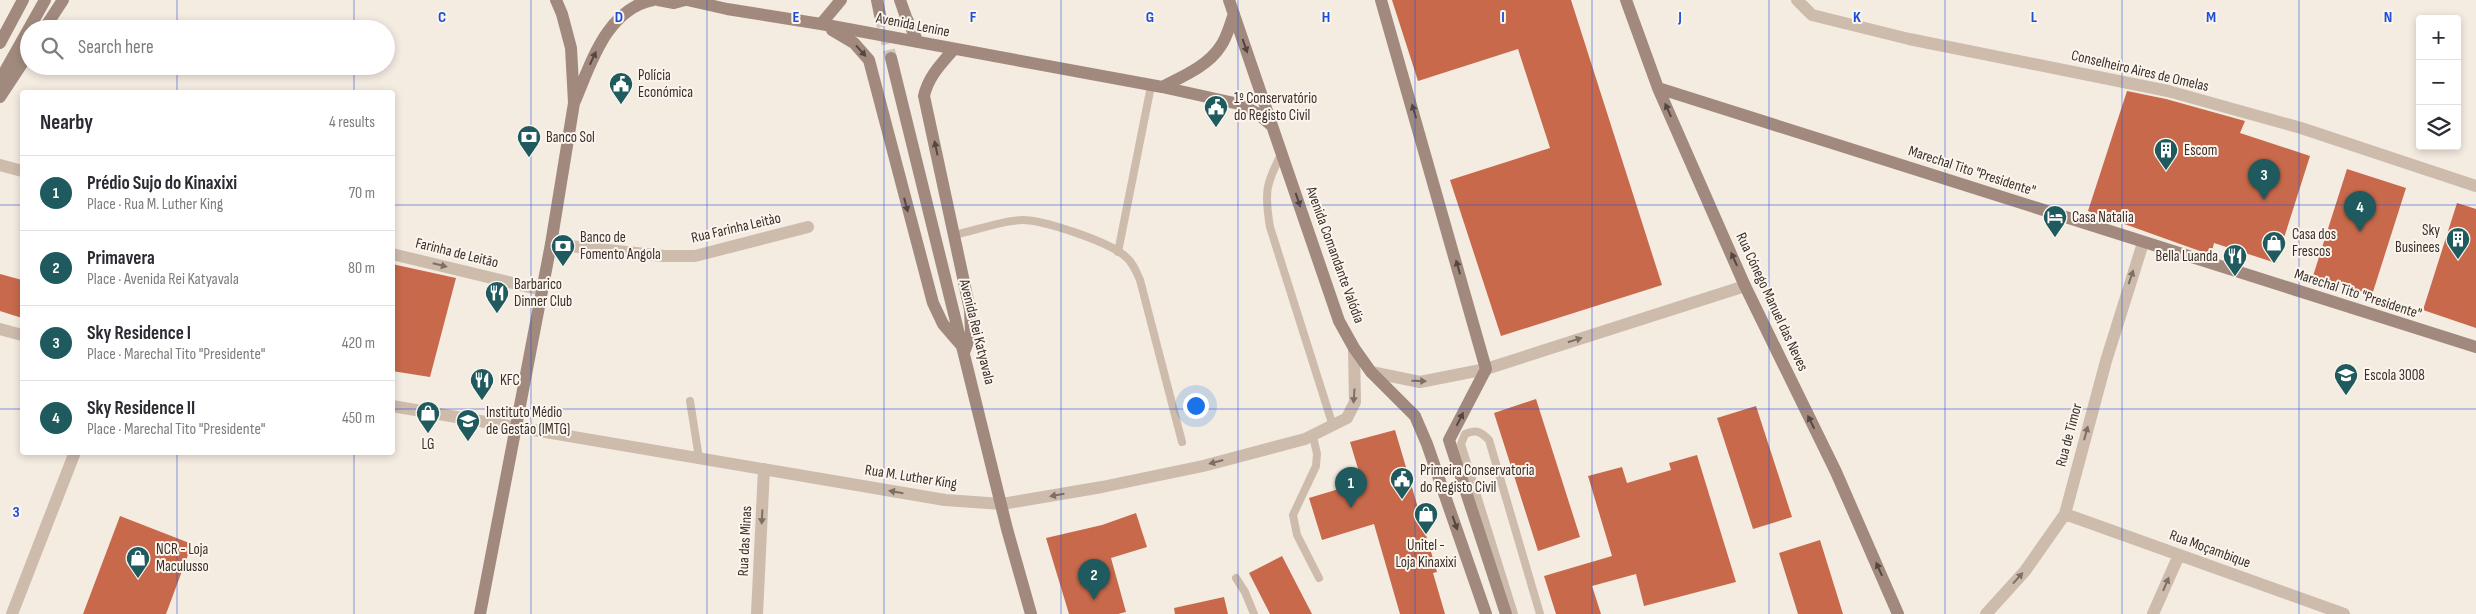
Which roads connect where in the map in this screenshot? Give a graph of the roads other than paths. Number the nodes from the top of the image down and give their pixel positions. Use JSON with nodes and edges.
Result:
{"nodes":[{"id":1,"x":23,"y":0,"type":"edge"},
{"id":2,"x":45,"y":0,"type":"edge"},
{"id":3,"x":62,"y":0,"type":"edge"},
{"id":4,"x":556,"y":0,"type":"edge"},
{"id":5,"x":652,"y":0,"type":"edge"},
{"id":6,"x":658,"y":0,"type":"edge"},
{"id":7,"x":686,"y":0,"type":"edge"},
{"id":8,"x":841,"y":0,"type":"edge"},
{"id":9,"x":877,"y":0,"type":"edge"},
{"id":10,"x":900,"y":0,"type":"edge"},
{"id":11,"x":1229,"y":0,"type":"edge"},
{"id":12,"x":1381,"y":0,"type":"edge"},
{"id":13,"x":1626,"y":0,"type":"edge"},
{"id":14,"x":1796,"y":0,"type":"edge"},
{"id":15,"x":1234,"y":14,"type":"junction"},
{"id":16,"x":880,"y":15,"type":"tunnel mouth"},
{"id":17,"x":34,"y":20,"type":"edge"},
{"id":18,"x":50,"y":20,"type":"edge"},
{"id":19,"x":821,"y":24,"type":"junction"},
{"id":20,"x":918,"y":42,"type":"junction"},
{"id":21,"x":0,"y":43,"type":"edge"},
{"id":22,"x":20,"y":44,"type":"edge"},
{"id":23,"x":954,"y":49,"type":"junction"},
{"id":24,"x":891,"y":58,"type":"tunnel mouth"},
{"id":25,"x":20,"y":67,"type":"edge"},
{"id":26,"x":0,"y":80,"type":"edge"},
{"id":27,"x":1156,"y":86,"type":"junction"},
{"id":28,"x":1658,"y":88,"type":"junction"},
{"id":29,"x":0,"y":98,"type":"edge"},
{"id":30,"x":574,"y":103,"type":"junction"},
{"id":31,"x":1273,"y":128,"type":"junction"},
{"id":32,"x":1282,"y":152,"type":"junction"},
{"id":33,"x":0,"y":165,"type":"edge"},
{"id":34,"x":20,"y":170,"type":"edge"},
{"id":35,"x":2476,"y":186,"type":"edge"},
{"id":36,"x":808,"y":227,"type":"dead end"},
{"id":37,"x":954,"y":235,"type":"junction"},
{"id":38,"x":2143,"y":242,"type":"junction"},
{"id":39,"x":551,"y":244,"type":"junction"},
{"id":40,"x":1118,"y":252,"type":"junction"},
{"id":41,"x":395,"y":255,"type":"edge"},
{"id":42,"x":1745,"y":286,"type":"junction"},
{"id":43,"x":542,"y":290,"type":"junction"},
{"id":44,"x":0,"y":329,"type":"edge"},
{"id":45,"x":20,"y":334,"type":"edge"},
{"id":46,"x":2476,"y":347,"type":"edge"},
{"id":47,"x":1354,"y":348,"type":"junction"},
{"id":48,"x":965,"y":350,"type":"junction"},
{"id":49,"x":1486,"y":369,"type":"junction"},
{"id":50,"x":1371,"y":372,"type":"junction"},
{"id":51,"x":690,"y":400,"type":"dead end"},
{"id":52,"x":395,"y":406,"type":"edge"},
{"id":53,"x":516,"y":426,"type":"junction"},
{"id":54,"x":1333,"y":426,"type":"junction"},
{"id":55,"x":1313,"y":436,"type":"junction"},
{"id":56,"x":1182,"y":442,"type":"dead end"},
{"id":57,"x":74,"y":455,"type":"edge"},
{"id":58,"x":699,"y":458,"type":"junction"},
{"id":59,"x":764,"y":469,"type":"junction"},
{"id":60,"x":1002,"y":504,"type":"junction"},
{"id":61,"x":2065,"y":514,"type":"junction"},
{"id":62,"x":2179,"y":554,"type":"junction"},
{"id":63,"x":1236,"y":578,"type":"dead end"},
{"id":64,"x":1319,"y":578,"type":"dead end"},
{"id":65,"x":2325,"y":611,"type":"edge"},
{"id":66,"x":12,"y":614,"type":"edge"},
{"id":67,"x":480,"y":614,"type":"edge"},
{"id":68,"x":757,"y":614,"type":"edge"},
{"id":69,"x":1031,"y":614,"type":"edge"},
{"id":70,"x":1254,"y":614,"type":"edge"},
{"id":71,"x":1486,"y":614,"type":"edge"},
{"id":72,"x":1506,"y":614,"type":"edge"},
{"id":73,"x":1514,"y":614,"type":"edge"},
{"id":74,"x":1540,"y":614,"type":"edge"},
{"id":75,"x":1898,"y":614,"type":"edge"},
{"id":76,"x":1986,"y":614,"type":"edge"},
{"id":77,"x":2153,"y":614,"type":"edge"},
{"id":78,"x":2344,"y":614,"type":"edge"}],
"edges":[{"from":1,"to":21,"type":"main road"},
{"from":2,"to":17,"type":"main road"},
{"from":3,"to":18,"type":"main road"},
{"from":4,"to":30,"type":"main road"},
{"from":30,"to":5,"type":"main road","one_way":true},
{"from":6,"to":7,"type":"main road","name":"Avenida Lenine"},
{"from":7,"to":19,"type":"main road","name":"Avenida Lenine"},
{"from":8,"to":19,"type":"main road"},
{"from":9,"to":16,"type":"main road"},
{"from":10,"to":20,"type":"main road"},
{"from":11,"to":15,"type":"main road","name":"Avenida Comandante Valódia"},
{"from":49,"to":12,"type":"main road","one_way":true},
{"from":13,"to":28,"type":"main road","name":"Rua Cónego Manuel das Neves"},
{"from":14,"to":35,"type":"street","name":"Conselheiro Aires de Omelas"},
{"from":15,"to":27,"type":"main road"},
{"from":15,"to":31,"type":"main road","name":"Avenida Comandante Valódia","one_way":true},
{"from":19,"to":20,"type":"main road","name":"Avenida Lenine"},
{"from":19,"to":48,"type":"main road","one_way":true},
{"from":20,"to":23,"type":"main road","name":"Avenida Lenine"},
{"from":22,"to":26,"type":"main road"},
{"from":23,"to":27,"type":"main road","name":"Avenida Lenine"},
{"from":37,"to":23,"type":"main road","one_way":true},
{"from":24,"to":48,"type":"main road","name":"Avenida Rei Katyavala"},
{"from":25,"to":29,"type":"main road"},
{"from":27,"to":31,"type":"main road","name":"Avenida Lenine"},
{"from":27,"to":40,"type":"lane"},
{"from":28,"to":38,"type":"main road","name":"Marechal Tito \"Presidente\""},
{"from":42,"to":28,"type":"main road","name":"Rua Cónego Manuel das Neves","one_way":true},
{"from":30,"to":39,"type":"main road"},
{"from":31,"to":32,"type":"main road","name":"Avenida Comandante Valódia"},
{"from":32,"to":47,"type":"main road","name":"Avenida Comandante Valódia","one_way":true},
{"from":32,"to":54,"type":"lane"},
{"from":33,"to":34,"type":"street"},
{"from":36,"to":39,"type":"street","name":"Rua Farinha Leitào"},
{"from":37,"to":40,"type":"lane"},
{"from":37,"to":48,"type":"main road"},
{"from":38,"to":46,"type":"main road","name":"Marechal Tito \"Presidente\""},
{"from":61,"to":38,"type":"street","name":"Rua de Timor","one_way":true},
{"from":39,"to":43,"type":"main road"},
{"from":40,"to":56,"type":"lane"},
{"from":41,"to":43,"type":"street","name":"Farinha de Leitão","one_way":true},
{"from":49,"to":42,"type":"street","one_way":true},
{"from":75,"to":42,"type":"main road","name":"Rua Cónego Manuel das Neves","one_way":true},
{"from":43,"to":53,"type":"main road"},
{"from":44,"to":45,"type":"street"},
{"from":47,"to":50,"type":"main road","name":"Avenida Comandante Valódia"},
{"from":47,"to":54,"type":"street","name":"Rua M. Luther King","one_way":true},
{"from":48,"to":60,"type":"main road","name":"Avenida Rei Katyavala"},
{"from":50,"to":49,"type":"street","one_way":true},
{"from":72,"to":49,"type":"main road","one_way":true},
{"from":50,"to":71,"type":"main road","name":"Avenida Comandante Valódia","one_way":true},
{"from":51,"to":58,"type":"lane"},
{"from":52,"to":53,"type":"street","name":"Rua M. Luther King"},
{"from":53,"to":58,"type":"street","name":"Rua M. Luther King"},
{"from":53,"to":67,"type":"main road"},
{"from":54,"to":55,"type":"street","name":"Rua M. Luther King"},
{"from":55,"to":60,"type":"street","name":"Rua M. Luther King","one_way":true},
{"from":55,"to":64,"type":"lane"},
{"from":57,"to":66,"type":"street"},
{"from":58,"to":59,"type":"street","name":"Rua M. Luther King"},
{"from":60,"to":59,"type":"street","name":"Rua M. Luther King","one_way":true},
{"from":59,"to":68,"type":"street","name":"Rua das Minas","one_way":true},
{"from":60,"to":69,"type":"main road","name":"Avenida Rei Katyavala"},
{"from":61,"to":62,"type":"street","name":"Rua Moçambique"},
{"from":76,"to":61,"type":"street","name":"Rua de Timor","one_way":true},
{"from":62,"to":65,"type":"street","name":"Rua Moçambique"},
{"from":77,"to":62,"type":"street","one_way":true},
{"from":63,"to":70,"type":"lane"},
{"from":65,"to":78,"type":"street","name":"Rua Moçambique"},
{"from":73,"to":74,"type":"lane"}]}
